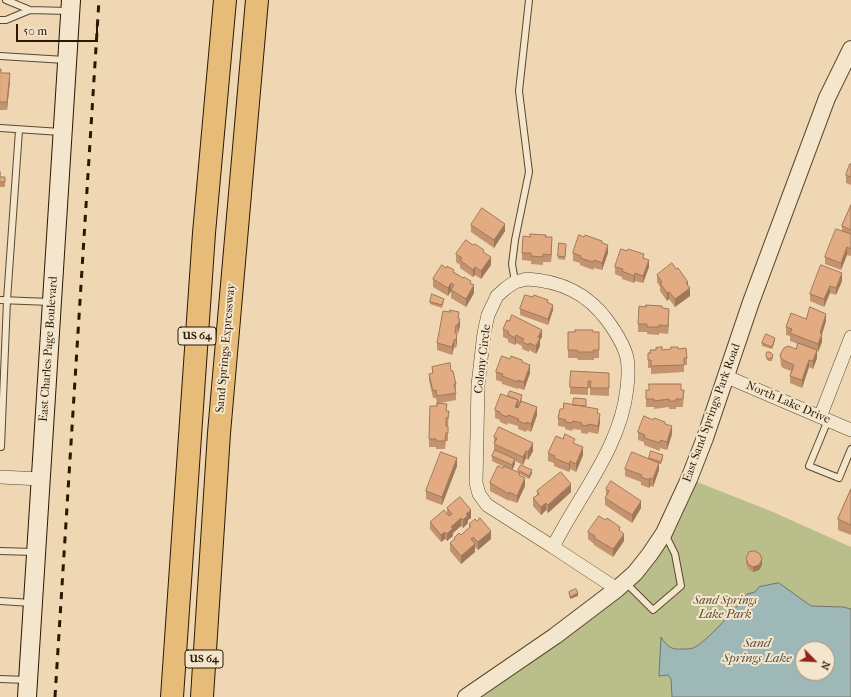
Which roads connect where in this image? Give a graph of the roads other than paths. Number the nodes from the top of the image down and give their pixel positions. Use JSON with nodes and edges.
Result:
{"nodes":[{"id":1,"x":6,"y":0,"type":"edge"},
{"id":2,"x":225,"y":0,"type":"edge"},
{"id":3,"x":257,"y":0,"type":"edge"},
{"id":4,"x":529,"y":0,"type":"edge"},
{"id":5,"x":70,"y":6,"type":"edge"},
{"id":6,"x":30,"y":10,"type":"junction"},
{"id":7,"x":0,"y":20,"type":"edge"},
{"id":8,"x":851,"y":49,"type":"edge"},
{"id":9,"x":0,"y":56,"type":"edge"},
{"id":10,"x":67,"y":60,"type":"junction"},
{"id":11,"x":0,"y":128,"type":"edge"},
{"id":12,"x":19,"y":130,"type":"junction"},
{"id":13,"x":63,"y":133,"type":"junction"},
{"id":14,"x":515,"y":282,"type":"junction"},
{"id":15,"x":0,"y":300,"type":"edge"},
{"id":16,"x":7,"y":300,"type":"junction"},
{"id":17,"x":52,"y":302,"type":"junction"},
{"id":18,"x":851,"y":337,"type":"edge"},
{"id":19,"x":725,"y":376,"type":"junction"},
{"id":20,"x":824,"y":418,"type":"junction"},
{"id":21,"x":851,"y":430,"type":"edge"},
{"id":22,"x":0,"y":447,"type":"edge"},
{"id":23,"x":851,"y":449,"type":"edge"},
{"id":24,"x":0,"y":477,"type":"edge"},
{"id":25,"x":41,"y":479,"type":"junction"},
{"id":26,"x":664,"y":533,"type":"junction"},
{"id":27,"x":553,"y":546,"type":"junction"},
{"id":28,"x":0,"y":551,"type":"edge"},
{"id":29,"x":36,"y":552,"type":"junction"},
{"id":30,"x":621,"y":585,"type":"junction"},
{"id":31,"x":0,"y":601,"type":"edge"},
{"id":32,"x":33,"y":603,"type":"junction"},
{"id":33,"x":206,"y":622,"type":"junction"},
{"id":34,"x":173,"y":672,"type":"junction"},
{"id":35,"x":0,"y":679,"type":"edge"},
{"id":36,"x":28,"y":689,"type":"edge"},
{"id":37,"x":164,"y":697,"type":"edge"},
{"id":38,"x":172,"y":697,"type":"edge"},
{"id":39,"x":202,"y":697,"type":"edge"},
{"id":40,"x":216,"y":697,"type":"edge"},
{"id":41,"x":466,"y":697,"type":"edge"}],
"edges":[{"from":1,"to":6,"type":"lane"},
{"from":2,"to":34,"type":"highway","number":"US 64"},
{"from":3,"to":33,"type":"highway","name":"Sand Springs Expressway","number":"US 64"},
{"from":4,"to":14,"type":"lane"},
{"from":5,"to":6,"type":"lane"},
{"from":5,"to":10,"type":"main road","name":"East Charles Page Boulevard"},
{"from":6,"to":7,"type":"lane"},
{"from":8,"to":19,"type":"street","name":"East Sand Springs Park Road"},
{"from":9,"to":10,"type":"lane"},
{"from":10,"to":13,"type":"main road","name":"East Charles Page Boulevard"},
{"from":11,"to":12,"type":"lane"},
{"from":12,"to":13,"type":"lane"},
{"from":12,"to":16,"type":"lane"},
{"from":13,"to":17,"type":"main road","name":"East Charles Page Boulevard"},
{"from":14,"to":27,"type":"street","name":"Colony Circle"},
{"from":14,"to":27,"type":"street"},
{"from":15,"to":16,"type":"lane"},
{"from":16,"to":17,"type":"lane"},
{"from":16,"to":22,"type":"lane"},
{"from":17,"to":25,"type":"main road","name":"East Charles Page Boulevard"},
{"from":18,"to":20,"type":"street"},
{"from":19,"to":20,"type":"street","name":"North Lake Drive"},
{"from":19,"to":26,"type":"street","name":"East Sand Springs Park Road"},
{"from":20,"to":21,"type":"street","name":"North Lake Drive"},
{"from":20,"to":23,"type":"lane"},
{"from":24,"to":25,"type":"street"},
{"from":25,"to":29,"type":"main road","name":"East Charles Page Boulevard"},
{"from":26,"to":30,"type":"street","name":"East Sand Springs Park Road"},
{"from":26,"to":30,"type":"lane"},
{"from":27,"to":30,"type":"street","name":"Colony Circle"},
{"from":28,"to":29,"type":"lane"},
{"from":29,"to":32,"type":"main road","name":"East Charles Page Boulevard"},
{"from":30,"to":41,"type":"street","name":"East Sand Springs Park Road"},
{"from":31,"to":32,"type":"lane"},
{"from":32,"to":36,"type":"main road","name":"East Charles Page Boulevard"},
{"from":33,"to":39,"type":"highway","name":"Sand Springs Expressway","number":"US 64"},
{"from":33,"to":40,"type":"highway"},
{"from":34,"to":37,"type":"highway"},
{"from":34,"to":38,"type":"highway","number":"US 64"},
{"from":35,"to":36,"type":"lane"}]}
